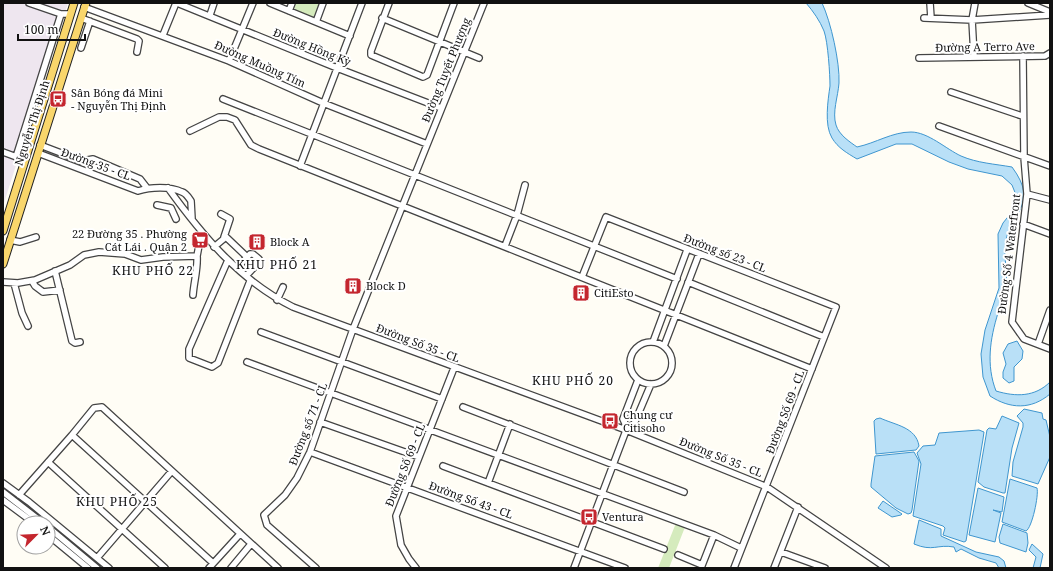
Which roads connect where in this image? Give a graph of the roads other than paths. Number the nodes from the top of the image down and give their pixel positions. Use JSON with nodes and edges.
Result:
{"nodes":[{"id":1,"x":29,"y":3,"type":"edge"},
{"id":2,"x":177,"y":3,"type":"edge"},
{"id":3,"x":214,"y":3,"type":"edge"},
{"id":4,"x":253,"y":3,"type":"edge"},
{"id":5,"x":270,"y":3,"type":"edge"},
{"id":6,"x":292,"y":3,"type":"edge"},
{"id":7,"x":323,"y":3,"type":"edge"},
{"id":8,"x":362,"y":3,"type":"edge"},
{"id":9,"x":389,"y":3,"type":"edge"},
{"id":10,"x":454,"y":3,"type":"edge"},
{"id":11,"x":484,"y":3,"type":"edge"},
{"id":12,"x":930,"y":3,"type":"edge"},
{"id":13,"x":975,"y":3,"type":"edge"},
{"id":14,"x":1028,"y":3,"type":"edge"},
{"id":15,"x":78,"y":4,"type":"edge"},
{"id":16,"x":289,"y":11,"type":"junction"},
{"id":17,"x":1050,"y":13,"type":"edge"},
{"id":18,"x":210,"y":15,"type":"junction"},
{"id":19,"x":71,"y":16,"type":"junction"},
{"id":20,"x":382,"y":18,"type":"junction"},
{"id":21,"x":924,"y":18,"type":"dead end"},
{"id":22,"x":931,"y":18,"type":"junction"},
{"id":23,"x":972,"y":20,"type":"junction"},
{"id":24,"x":90,"y":21,"type":"junction"},
{"id":25,"x":316,"y":22,"type":"junction"},
{"id":26,"x":242,"y":29,"type":"junction"},
{"id":27,"x":163,"y":35,"type":"junction"},
{"id":28,"x":350,"y":36,"type":"junction"},
{"id":29,"x":439,"y":42,"type":"junction"},
{"id":30,"x":82,"y":48,"type":"dead end"},
{"id":31,"x":137,"y":52,"type":"dead end"},
{"id":32,"x":463,"y":52,"type":"junction"},
{"id":33,"x":1050,"y":53,"type":"edge"},
{"id":34,"x":974,"y":56,"type":"junction"},
{"id":35,"x":1023,"y":56,"type":"junction"},
{"id":36,"x":479,"y":58,"type":"dead end"},
{"id":37,"x":919,"y":58,"type":"dead end"},
{"id":38,"x":230,"y":61,"type":"junction"},
{"id":39,"x":337,"y":68,"type":"junction"},
{"id":40,"x":951,"y":92,"type":"dead end"},
{"id":41,"x":223,"y":99,"type":"dead end"},
{"id":42,"x":323,"y":103,"type":"junction"},
{"id":43,"x":36,"y":105,"type":"junction"},
{"id":44,"x":441,"y":108,"type":"junction"},
{"id":45,"x":1022,"y":116,"type":"junction"},
{"id":46,"x":939,"y":126,"type":"dead end"},
{"id":47,"x":190,"y":131,"type":"dead end"},
{"id":48,"x":312,"y":133,"type":"junction"},
{"id":49,"x":34,"y":143,"type":"junction"},
{"id":50,"x":427,"y":144,"type":"junction"},
{"id":51,"x":31,"y":151,"type":"junction"},
{"id":52,"x":3,"y":152,"type":"edge"},
{"id":53,"x":1024,"y":157,"type":"junction"},
{"id":54,"x":19,"y":158,"type":"junction"},
{"id":55,"x":300,"y":166,"type":"junction"},
{"id":56,"x":1050,"y":166,"type":"edge"},
{"id":57,"x":414,"y":176,"type":"junction"},
{"id":58,"x":525,"y":185,"type":"dead end"},
{"id":59,"x":147,"y":188,"type":"junction"},
{"id":60,"x":168,"y":188,"type":"junction"},
{"id":61,"x":1027,"y":194,"type":"junction"},
{"id":62,"x":1050,"y":200,"type":"edge"},
{"id":63,"x":157,"y":205,"type":"dead end"},
{"id":64,"x":402,"y":206,"type":"junction"},
{"id":65,"x":220,"y":214,"type":"dead end"},
{"id":66,"x":517,"y":215,"type":"junction"},
{"id":67,"x":3,"y":218,"type":"edge"},
{"id":68,"x":176,"y":218,"type":"dead end"},
{"id":69,"x":192,"y":219,"type":"junction"},
{"id":70,"x":1023,"y":224,"type":"junction"},
{"id":71,"x":3,"y":231,"type":"edge"},
{"id":72,"x":1050,"y":234,"type":"edge"},
{"id":73,"x":203,"y":235,"type":"junction"},
{"id":74,"x":224,"y":237,"type":"junction"},
{"id":75,"x":36,"y":238,"type":"dead end"},
{"id":76,"x":10,"y":240,"type":"junction"},
{"id":77,"x":594,"y":245,"type":"junction"},
{"id":78,"x":505,"y":246,"type":"junction"},
{"id":79,"x":214,"y":247,"type":"junction"},
{"id":80,"x":3,"y":249,"type":"edge"},
{"id":81,"x":687,"y":250,"type":"junction"},
{"id":82,"x":699,"y":254,"type":"junction"},
{"id":83,"x":197,"y":256,"type":"junction"},
{"id":84,"x":247,"y":257,"type":"junction"},
{"id":85,"x":228,"y":260,"type":"junction"},
{"id":86,"x":3,"y":264,"type":"edge"},
{"id":87,"x":237,"y":268,"type":"junction"},
{"id":88,"x":55,"y":271,"type":"junction"},
{"id":89,"x":582,"y":277,"type":"junction"},
{"id":90,"x":248,"y":279,"type":"junction"},
{"id":91,"x":677,"y":279,"type":"junction"},
{"id":92,"x":32,"y":281,"type":"junction"},
{"id":93,"x":3,"y":282,"type":"edge"},
{"id":94,"x":688,"y":282,"type":"junction"},
{"id":95,"x":14,"y":283,"type":"junction"},
{"id":96,"x":283,"y":288,"type":"dead end"},
{"id":97,"x":60,"y":290,"type":"junction"},
{"id":98,"x":193,"y":294,"type":"dead end"},
{"id":99,"x":277,"y":300,"type":"junction"},
{"id":100,"x":836,"y":307,"type":"joint"},
{"id":101,"x":664,"y":310,"type":"junction"},
{"id":102,"x":1050,"y":310,"type":"edge"},
{"id":103,"x":675,"y":314,"type":"junction"},
{"id":104,"x":28,"y":326,"type":"dead end"},
{"id":105,"x":353,"y":328,"type":"junction"},
{"id":106,"x":260,"y":332,"type":"dead end"},
{"id":107,"x":824,"y":337,"type":"junction"},
{"id":108,"x":80,"y":342,"type":"dead end"},
{"id":109,"x":652,"y":342,"type":"junction"},
{"id":110,"x":1038,"y":344,"type":"junction"},
{"id":111,"x":664,"y":346,"type":"junction"},
{"id":112,"x":1050,"y":348,"type":"edge"},
{"id":113,"x":342,"y":361,"type":"junction"},
{"id":114,"x":247,"y":362,"type":"dead end"},
{"id":115,"x":454,"y":368,"type":"junction"},
{"id":116,"x":812,"y":369,"type":"junction"},
{"id":117,"x":638,"y":380,"type":"junction"},
{"id":118,"x":651,"y":384,"type":"junction"},
{"id":119,"x":331,"y":393,"type":"junction"},
{"id":120,"x":442,"y":399,"type":"junction"},
{"id":121,"x":463,"y":407,"type":"dead end"},
{"id":122,"x":320,"y":422,"type":"junction"},
{"id":123,"x":510,"y":424,"type":"junction"},
{"id":124,"x":626,"y":429,"type":"junction"},
{"id":125,"x":430,"y":430,"type":"junction"},
{"id":126,"x":72,"y":435,"type":"junction"},
{"id":127,"x":310,"y":452,"type":"junction"},
{"id":128,"x":499,"y":456,"type":"junction"},
{"id":129,"x":419,"y":457,"type":"junction"},
{"id":130,"x":48,"y":462,"type":"junction"},
{"id":131,"x":613,"y":464,"type":"junction"},
{"id":132,"x":443,"y":466,"type":"dead end"},
{"id":133,"x":171,"y":472,"type":"junction"},
{"id":134,"x":3,"y":483,"type":"edge"},
{"id":135,"x":488,"y":483,"type":"junction"},
{"id":136,"x":3,"y":486,"type":"edge"},
{"id":137,"x":407,"y":487,"type":"junction"},
{"id":138,"x":767,"y":487,"type":"junction"},
{"id":139,"x":3,"y":492,"type":"edge"},
{"id":140,"x":684,"y":492,"type":"dead end"},
{"id":141,"x":602,"y":494,"type":"junction"},
{"id":142,"x":19,"y":495,"type":"junction"},
{"id":143,"x":3,"y":500,"type":"edge"},
{"id":144,"x":146,"y":502,"type":"junction"},
{"id":145,"x":798,"y":507,"type":"junction"},
{"id":146,"x":23,"y":515,"type":"edge"},
{"id":147,"x":33,"y":515,"type":"edge"},
{"id":148,"x":591,"y":523,"type":"junction"},
{"id":149,"x":122,"y":529,"type":"junction"},
{"id":150,"x":56,"y":534,"type":"edge"},
{"id":151,"x":240,"y":534,"type":"junction"},
{"id":152,"x":714,"y":535,"type":"junction"},
{"id":153,"x":56,"y":542,"type":"edge"},
{"id":154,"x":251,"y":544,"type":"junction"},
{"id":155,"x":742,"y":548,"type":"junction"},
{"id":156,"x":664,"y":549,"type":"dead end"},
{"id":157,"x":581,"y":552,"type":"junction"},
{"id":158,"x":781,"y":552,"type":"junction"},
{"id":159,"x":678,"y":555,"type":"dead end"},
{"id":160,"x":97,"y":558,"type":"junction"},
{"id":161,"x":214,"y":563,"type":"junction"},
{"id":162,"x":702,"y":566,"type":"edge"},
{"id":163,"x":88,"y":568,"type":"edge"},
{"id":164,"x":97,"y":568,"type":"edge"},
{"id":165,"x":105,"y":568,"type":"edge"},
{"id":166,"x":109,"y":568,"type":"edge"},
{"id":167,"x":165,"y":568,"type":"edge"},
{"id":168,"x":209,"y":568,"type":"edge"},
{"id":169,"x":231,"y":568,"type":"edge"},
{"id":170,"x":278,"y":568,"type":"edge"},
{"id":171,"x":316,"y":568,"type":"edge"},
{"id":172,"x":416,"y":568,"type":"edge"},
{"id":173,"x":574,"y":568,"type":"edge"},
{"id":174,"x":625,"y":568,"type":"edge"},
{"id":175,"x":736,"y":568,"type":"edge"},
{"id":176,"x":774,"y":568,"type":"edge"},
{"id":177,"x":825,"y":568,"type":"edge"},
{"id":178,"x":886,"y":568,"type":"edge"}],
"edges":[{"from":1,"to":19,"type":"street"},
{"from":2,"to":18,"type":"street","name":"Đường Hồng Kỳ"},
{"from":2,"to":27,"type":"street"},
{"from":3,"to":18,"type":"street"},
{"from":4,"to":26,"type":"street"},
{"from":5,"to":16,"type":"street"},
{"from":6,"to":16,"type":"street"},
{"from":7,"to":25,"type":"street"},
{"from":8,"to":28,"type":"street"},
{"from":9,"to":20,"type":"street"},
{"from":10,"to":29,"type":"street"},
{"from":11,"to":32,"type":"street","name":"Đường Tuyết Phượng"},
{"from":12,"to":22,"type":"street"},
{"from":13,"to":23,"type":"street"},
{"from":14,"to":17,"type":"street"},
{"from":15,"to":19,"type":"main road","name":"Nguyễn Thị Định"},
{"from":15,"to":19,"type":"main road","name":"Nguyễn Thị Định"},
{"from":15,"to":27,"type":"street","name":"Đường Muồng Tím"},
{"from":16,"to":25,"type":"street"},
{"from":17,"to":23,"type":"street"},
{"from":18,"to":26,"type":"street","name":"Đường Hồng Kỳ"},
{"from":19,"to":24,"type":"street"},
{"from":19,"to":43,"type":"main road","name":"Nguyễn Thị Định"},
{"from":19,"to":49,"type":"main road","name":"Nguyễn Thị Định"},
{"from":19,"to":49,"type":"main road","name":"Nguyễn Thị Định"},
{"from":20,"to":29,"type":"street"},
{"from":20,"to":29,"type":"street"},
{"from":21,"to":22,"type":"street"},
{"from":22,"to":23,"type":"street"},
{"from":23,"to":34,"type":"street"},
{"from":24,"to":30,"type":"street"},
{"from":24,"to":31,"type":"street"},
{"from":25,"to":28,"type":"street"},
{"from":26,"to":38,"type":"street"},
{"from":26,"to":39,"type":"street","name":"Đường Hồng Kỳ"},
{"from":27,"to":38,"type":"street","name":"Đường Muồng Tím"},
{"from":28,"to":39,"type":"street"},
{"from":29,"to":32,"type":"street"},
{"from":32,"to":36,"type":"street"},
{"from":32,"to":44,"type":"street","name":"Đường Tuyết Phượng"},
{"from":33,"to":35,"type":"street","name":"Đường A Terro Ave"},
{"from":34,"to":35,"type":"street","name":"Đường A Terro Ave"},
{"from":34,"to":37,"type":"street","name":"Đường A Terro Ave"},
{"from":35,"to":45,"type":"street","name":"Đường Số 4 Waterfront"},
{"from":38,"to":42,"type":"street","name":"Đường Muồng Tím"},
{"from":39,"to":42,"type":"street"},
{"from":39,"to":44,"type":"street","name":"Đường Hồng Kỳ"},
{"from":40,"to":45,"type":"street"},
{"from":41,"to":48,"type":"street"},
{"from":42,"to":48,"type":"street"},
{"from":42,"to":50,"type":"street","name":"Đường Muồng Tím"},
{"from":43,"to":49,"type":"main road","name":"Nguyễn Thị Định"},
{"from":43,"to":54,"type":"street"},
{"from":44,"to":50,"type":"street","name":"Đường Tuyết Phượng"},
{"from":45,"to":53,"type":"street","name":"Đường Số 4 Waterfront"},
{"from":46,"to":53,"type":"street"},
{"from":47,"to":55,"type":"street"},
{"from":48,"to":55,"type":"street"},
{"from":48,"to":57,"type":"street"},
{"from":49,"to":51,"type":"main road","name":"Nguyễn Thị Định"},
{"from":49,"to":51,"type":"main road","name":"Nguyễn Thị Định"},
{"from":49,"to":59,"type":"street","name":"Đường 35 - CL"},
{"from":50,"to":57,"type":"street","name":"Đường Tuyết Phượng"},
{"from":51,"to":54,"type":"main road","name":"Nguyễn Thị Định"},
{"from":51,"to":59,"type":"street","name":"Đường 35 - CL"},
{"from":51,"to":71,"type":"main road","name":"Nguyễn Thị Định"},
{"from":51,"to":76,"type":"main road","name":"Nguyễn Thị Định"},
{"from":51,"to":80,"type":"main road","name":"Nguyễn Thị Định"},
{"from":52,"to":54,"type":"street"},
{"from":53,"to":56,"type":"street"},
{"from":53,"to":61,"type":"street","name":"Đường Số 4 Waterfront"},
{"from":54,"to":67,"type":"main road","name":"Nguyễn Thị Định"},
{"from":55,"to":64,"type":"street"},
{"from":57,"to":64,"type":"street","name":"Đường Tuyết Phượng"},
{"from":57,"to":66,"type":"street"},
{"from":58,"to":66,"type":"street"},
{"from":59,"to":60,"type":"street","name":"Đường 35 - CL"},
{"from":60,"to":69,"type":"street","name":"Đường 35 - CL"},
{"from":60,"to":69,"type":"street","name":"Đường 35 - CL"},
{"from":61,"to":62,"type":"street"},
{"from":61,"to":70,"type":"street","name":"Đường Số 4 Waterfront"},
{"from":63,"to":68,"type":"street"},
{"from":64,"to":78,"type":"street"},
{"from":64,"to":105,"type":"street","name":"Đường số 71 - CL"},
{"from":65,"to":74,"type":"street"},
{"from":66,"to":77,"type":"street"},
{"from":66,"to":78,"type":"street"},
{"from":69,"to":73,"type":"street","name":"Đường 35 - CL"},
{"from":70,"to":72,"type":"street"},
{"from":70,"to":110,"type":"street","name":"Đường Số 4 Waterfront"},
{"from":73,"to":79,"type":"street","name":"Đường 35 - CL"},
{"from":73,"to":83,"type":"street"},
{"from":74,"to":79,"type":"street"},
{"from":74,"to":84,"type":"street"},
{"from":75,"to":76,"type":"street"},
{"from":76,"to":86,"type":"main road","name":"Nguyễn Thị Định"},
{"from":77,"to":81,"type":"street","name":"Đường số 23 - CL"},
{"from":77,"to":89,"type":"street"},
{"from":77,"to":91,"type":"street"},
{"from":78,"to":89,"type":"street"},
{"from":79,"to":85,"type":"street","name":"Đường 35 - CL"},
{"from":81,"to":82,"type":"street","name":"Đường số 23 - CL"},
{"from":81,"to":91,"type":"street"},
{"from":82,"to":94,"type":"street"},
{"from":82,"to":100,"type":"street","name":"Đường số 23 - CL"},
{"from":83,"to":88,"type":"street"},
{"from":83,"to":98,"type":"street"},
{"from":84,"to":87,"type":"street"},
{"from":84,"to":90,"type":"street"},
{"from":85,"to":87,"type":"street","name":"Đường 35 - CL"},
{"from":85,"to":90,"type":"street"},
{"from":87,"to":90,"type":"street","name":"Đường 35 - CL"},
{"from":88,"to":92,"type":"street"},
{"from":88,"to":97,"type":"street"},
{"from":89,"to":101,"type":"street"},
{"from":90,"to":99,"type":"street","name":"Đường 35 - CL"},
{"from":91,"to":101,"type":"street"},
{"from":92,"to":95,"type":"street"},
{"from":92,"to":97,"type":"street"},
{"from":93,"to":95,"type":"street"},
{"from":94,"to":103,"type":"street"},
{"from":94,"to":107,"type":"street"},
{"from":95,"to":104,"type":"street"},
{"from":96,"to":99,"type":"street"},
{"from":97,"to":108,"type":"street"},
{"from":99,"to":105,"type":"street","name":"Đường 35 - CL"},
{"from":100,"to":107,"type":"street","name":"Đường Số 69 - CL"},
{"from":101,"to":103,"type":"street"},
{"from":101,"to":109,"type":"street"},
{"from":102,"to":110,"type":"street"},
{"from":103,"to":111,"type":"street"},
{"from":103,"to":116,"type":"street"},
{"from":105,"to":113,"type":"street","name":"Đường số 71 - CL"},
{"from":105,"to":115,"type":"street","name":"Đường Số 35 - CL"},
{"from":106,"to":113,"type":"street"},
{"from":107,"to":116,"type":"street","name":"Đường Số 69 - CL"},
{"from":109,"to":111,"type":"street"},
{"from":109,"to":117,"type":"street"},
{"from":110,"to":112,"type":"street","name":"Đường Số 4 Waterfront"},
{"from":111,"to":118,"type":"street"},
{"from":113,"to":119,"type":"street","name":"Đường số 71 - CL"},
{"from":113,"to":120,"type":"street"},
{"from":114,"to":119,"type":"street"},
{"from":115,"to":120,"type":"street","name":"Đường Số 69 - CL"},
{"from":115,"to":124,"type":"street","name":"Đường Số 35 - CL"},
{"from":116,"to":138,"type":"street","name":"Đường Số 69 - CL"},
{"from":117,"to":118,"type":"street"},
{"from":117,"to":124,"type":"street"},
{"from":118,"to":124,"type":"street"},
{"from":119,"to":122,"type":"street","name":"Đường số 71 - CL"},
{"from":119,"to":125,"type":"street"},
{"from":120,"to":125,"type":"street","name":"Đường Số 69 - CL"},
{"from":121,"to":123,"type":"street"},
{"from":122,"to":127,"type":"street","name":"Đường số 71 - CL"},
{"from":122,"to":129,"type":"street"},
{"from":123,"to":128,"type":"street"},
{"from":123,"to":131,"type":"street"},
{"from":124,"to":131,"type":"street"},
{"from":124,"to":138,"type":"street","name":"Đường Số 35 - CL"},
{"from":125,"to":128,"type":"street"},
{"from":125,"to":129,"type":"street","name":"Đường Số 69 - CL"},
{"from":126,"to":130,"type":"street"},
{"from":126,"to":133,"type":"street"},
{"from":126,"to":144,"type":"street"},
{"from":127,"to":137,"type":"street","name":"Đường Số 43 - CL"},
{"from":127,"to":171,"type":"street","name":"Đường số 71 - CL"},
{"from":128,"to":135,"type":"street"},
{"from":128,"to":141,"type":"street"},
{"from":129,"to":137,"type":"street","name":"Đường Số 69 - CL"},
{"from":130,"to":142,"type":"street"},
{"from":130,"to":149,"type":"street"},
{"from":131,"to":140,"type":"street"},
{"from":131,"to":141,"type":"street"},
{"from":132,"to":135,"type":"street"},
{"from":133,"to":144,"type":"street"},
{"from":133,"to":151,"type":"street"},
{"from":134,"to":142,"type":"street"},
{"from":135,"to":148,"type":"street"},
{"from":136,"to":165,"type":"street"},
{"from":137,"to":157,"type":"street","name":"Đường Số 43 - CL"},
{"from":137,"to":172,"type":"street","name":"Đường Số 69 - CL"},
{"from":138,"to":145,"type":"street","name":"Đường Số 35 - CL"},
{"from":138,"to":155,"type":"street","name":"Đường Số 69 - CL"},
{"from":139,"to":147,"type":"street"},
{"from":141,"to":148,"type":"street"},
{"from":141,"to":152,"type":"street"},
{"from":142,"to":160,"type":"street"},
{"from":143,"to":146,"type":"street"},
{"from":144,"to":149,"type":"street"},
{"from":144,"to":161,"type":"street"},
{"from":145,"to":158,"type":"street"},
{"from":145,"to":178,"type":"street","name":"Đường Số 35 - CL"},
{"from":148,"to":156,"type":"street"},
{"from":148,"to":157,"type":"street"},
{"from":149,"to":160,"type":"street"},
{"from":149,"to":167,"type":"street"},
{"from":150,"to":164,"type":"street"},
{"from":151,"to":154,"type":"street"},
{"from":151,"to":161,"type":"street"},
{"from":152,"to":155,"type":"street"},
{"from":152,"to":162,"type":"street"},
{"from":153,"to":163,"type":"street"},
{"from":154,"to":169,"type":"street"},
{"from":154,"to":170,"type":"street"},
{"from":155,"to":175,"type":"street","name":"Đường Số 69 - CL"},
{"from":157,"to":173,"type":"street"},
{"from":157,"to":174,"type":"street","name":"Đường Số 43 - CL"},
{"from":158,"to":176,"type":"street"},
{"from":158,"to":177,"type":"street"},
{"from":159,"to":162,"type":"street"},
{"from":160,"to":166,"type":"street"},
{"from":161,"to":168,"type":"street"}]}
